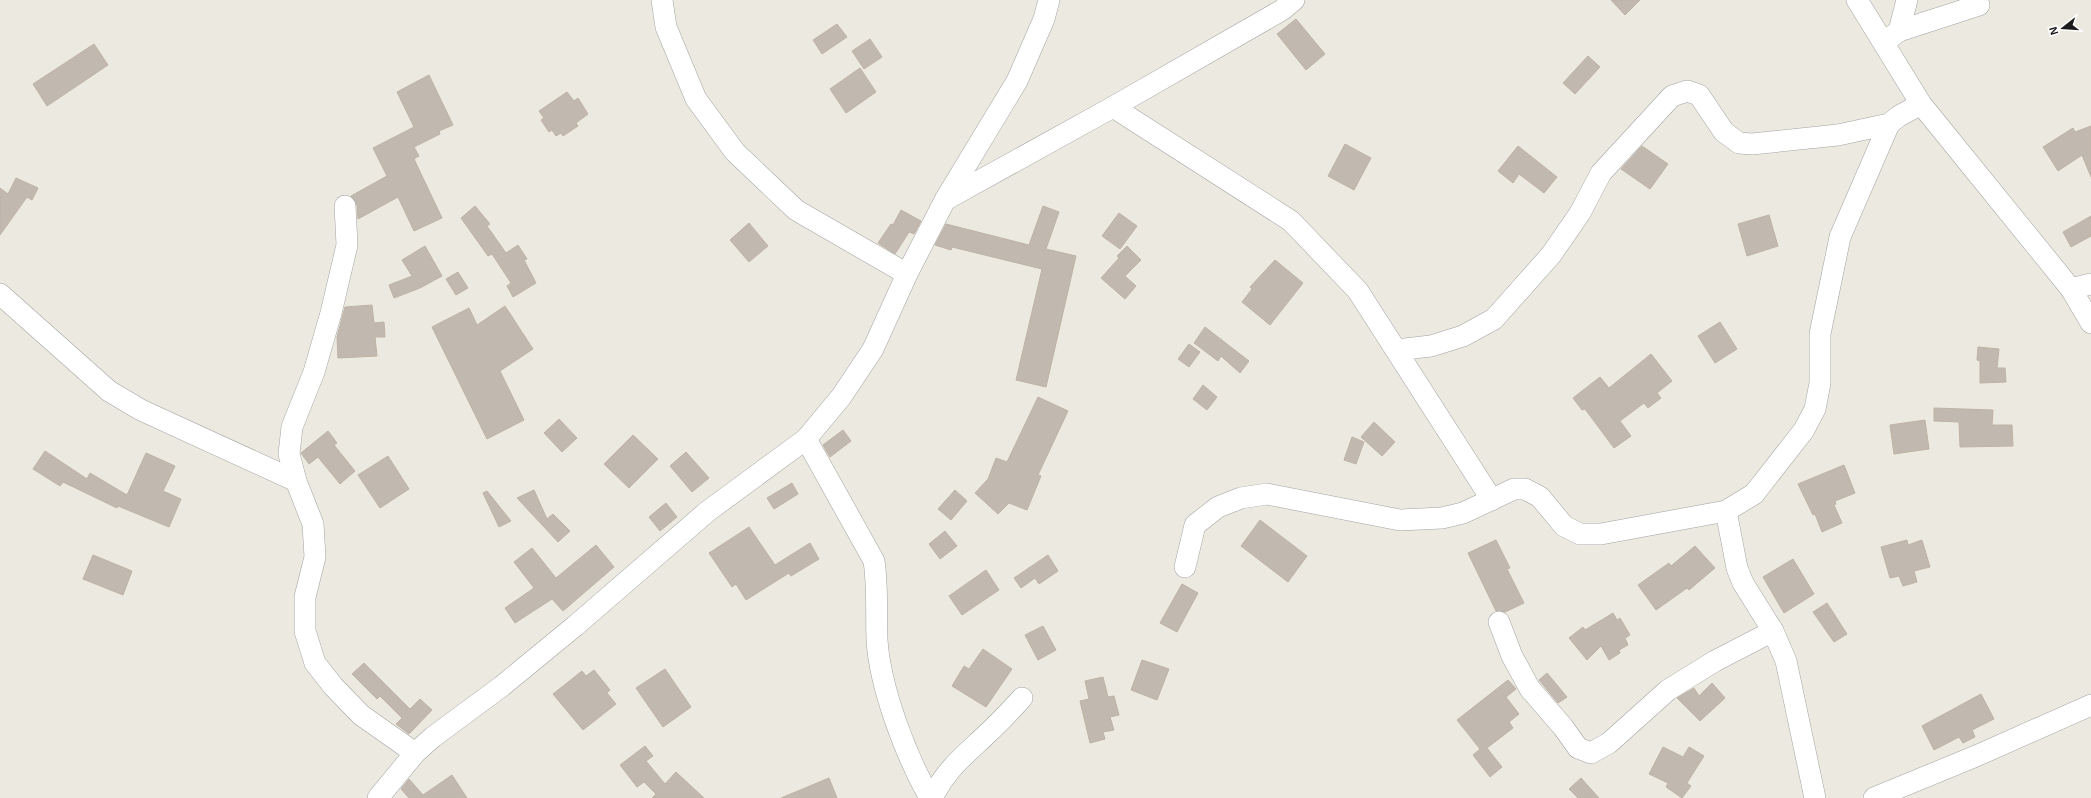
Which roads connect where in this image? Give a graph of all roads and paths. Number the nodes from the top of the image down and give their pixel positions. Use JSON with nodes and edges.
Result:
{"nodes":[{"id":1,"x":662,"y":0,"type":"edge"},
{"id":2,"x":1049,"y":0,"type":"edge"},
{"id":3,"x":1294,"y":0,"type":"edge"},
{"id":4,"x":1857,"y":0,"type":"edge"},
{"id":5,"x":1907,"y":0,"type":"edge"},
{"id":6,"x":1979,"y":5,"type":"dead end"},
{"id":7,"x":1892,"y":37,"type":"junction"},
{"id":8,"x":1921,"y":104,"type":"junction"},
{"id":9,"x":1113,"y":107,"type":"junction"},
{"id":10,"x":1889,"y":124,"type":"junction"},
{"id":11,"x":945,"y":200,"type":"junction"},
{"id":12,"x":345,"y":206,"type":"dead end"},
{"id":13,"x":907,"y":274,"type":"junction"},
{"id":14,"x":2091,"y":284,"type":"edge"},
{"id":15,"x":2071,"y":290,"type":"junction"},
{"id":16,"x":0,"y":294,"type":"edge"},
{"id":17,"x":2091,"y":323,"type":"edge"},
{"id":18,"x":1396,"y":350,"type":"junction"},
{"id":19,"x":806,"y":439,"type":"junction"},
{"id":20,"x":296,"y":481,"type":"junction"},
{"id":21,"x":1492,"y":500,"type":"junction"},
{"id":22,"x":1726,"y":511,"type":"junction"},
{"id":23,"x":1185,"y":567,"type":"dead end"},
{"id":24,"x":1499,"y":622,"type":"dead end"},
{"id":25,"x":1773,"y":631,"type":"junction"},
{"id":26,"x":1022,"y":698,"type":"dead end"},
{"id":27,"x":2091,"y":705,"type":"edge"},
{"id":28,"x":415,"y":753,"type":"junction"},
{"id":29,"x":378,"y":798,"type":"edge"},
{"id":30,"x":931,"y":798,"type":"edge"},
{"id":31,"x":1815,"y":798,"type":"edge"},
{"id":32,"x":1874,"y":798,"type":"edge"}],
"edges":[{"from":1,"to":13,"type":"street"},
{"from":2,"to":11,"type":"street"},
{"from":3,"to":9,"type":"street"},
{"from":4,"to":7,"type":"street"},
{"from":5,"to":7,"type":"street"},
{"from":6,"to":7,"type":"street"},
{"from":7,"to":8,"type":"street"},
{"from":8,"to":10,"type":"street"},
{"from":8,"to":15,"type":"street"},
{"from":9,"to":11,"type":"street"},
{"from":9,"to":18,"type":"street"},
{"from":10,"to":18,"type":"street"},
{"from":10,"to":22,"type":"street"},
{"from":11,"to":13,"type":"street"},
{"from":12,"to":20,"type":"street"},
{"from":13,"to":19,"type":"street"},
{"from":14,"to":15,"type":"street"},
{"from":15,"to":17,"type":"street"},
{"from":16,"to":20,"type":"street"},
{"from":18,"to":21,"type":"street"},
{"from":19,"to":28,"type":"street"},
{"from":19,"to":30,"type":"street"},
{"from":20,"to":28,"type":"street"},
{"from":21,"to":22,"type":"street"},
{"from":21,"to":23,"type":"street"},
{"from":22,"to":25,"type":"street"},
{"from":24,"to":25,"type":"street"},
{"from":25,"to":31,"type":"street"},
{"from":26,"to":30,"type":"street"},
{"from":27,"to":32,"type":"street"},
{"from":28,"to":29,"type":"street"}]}
